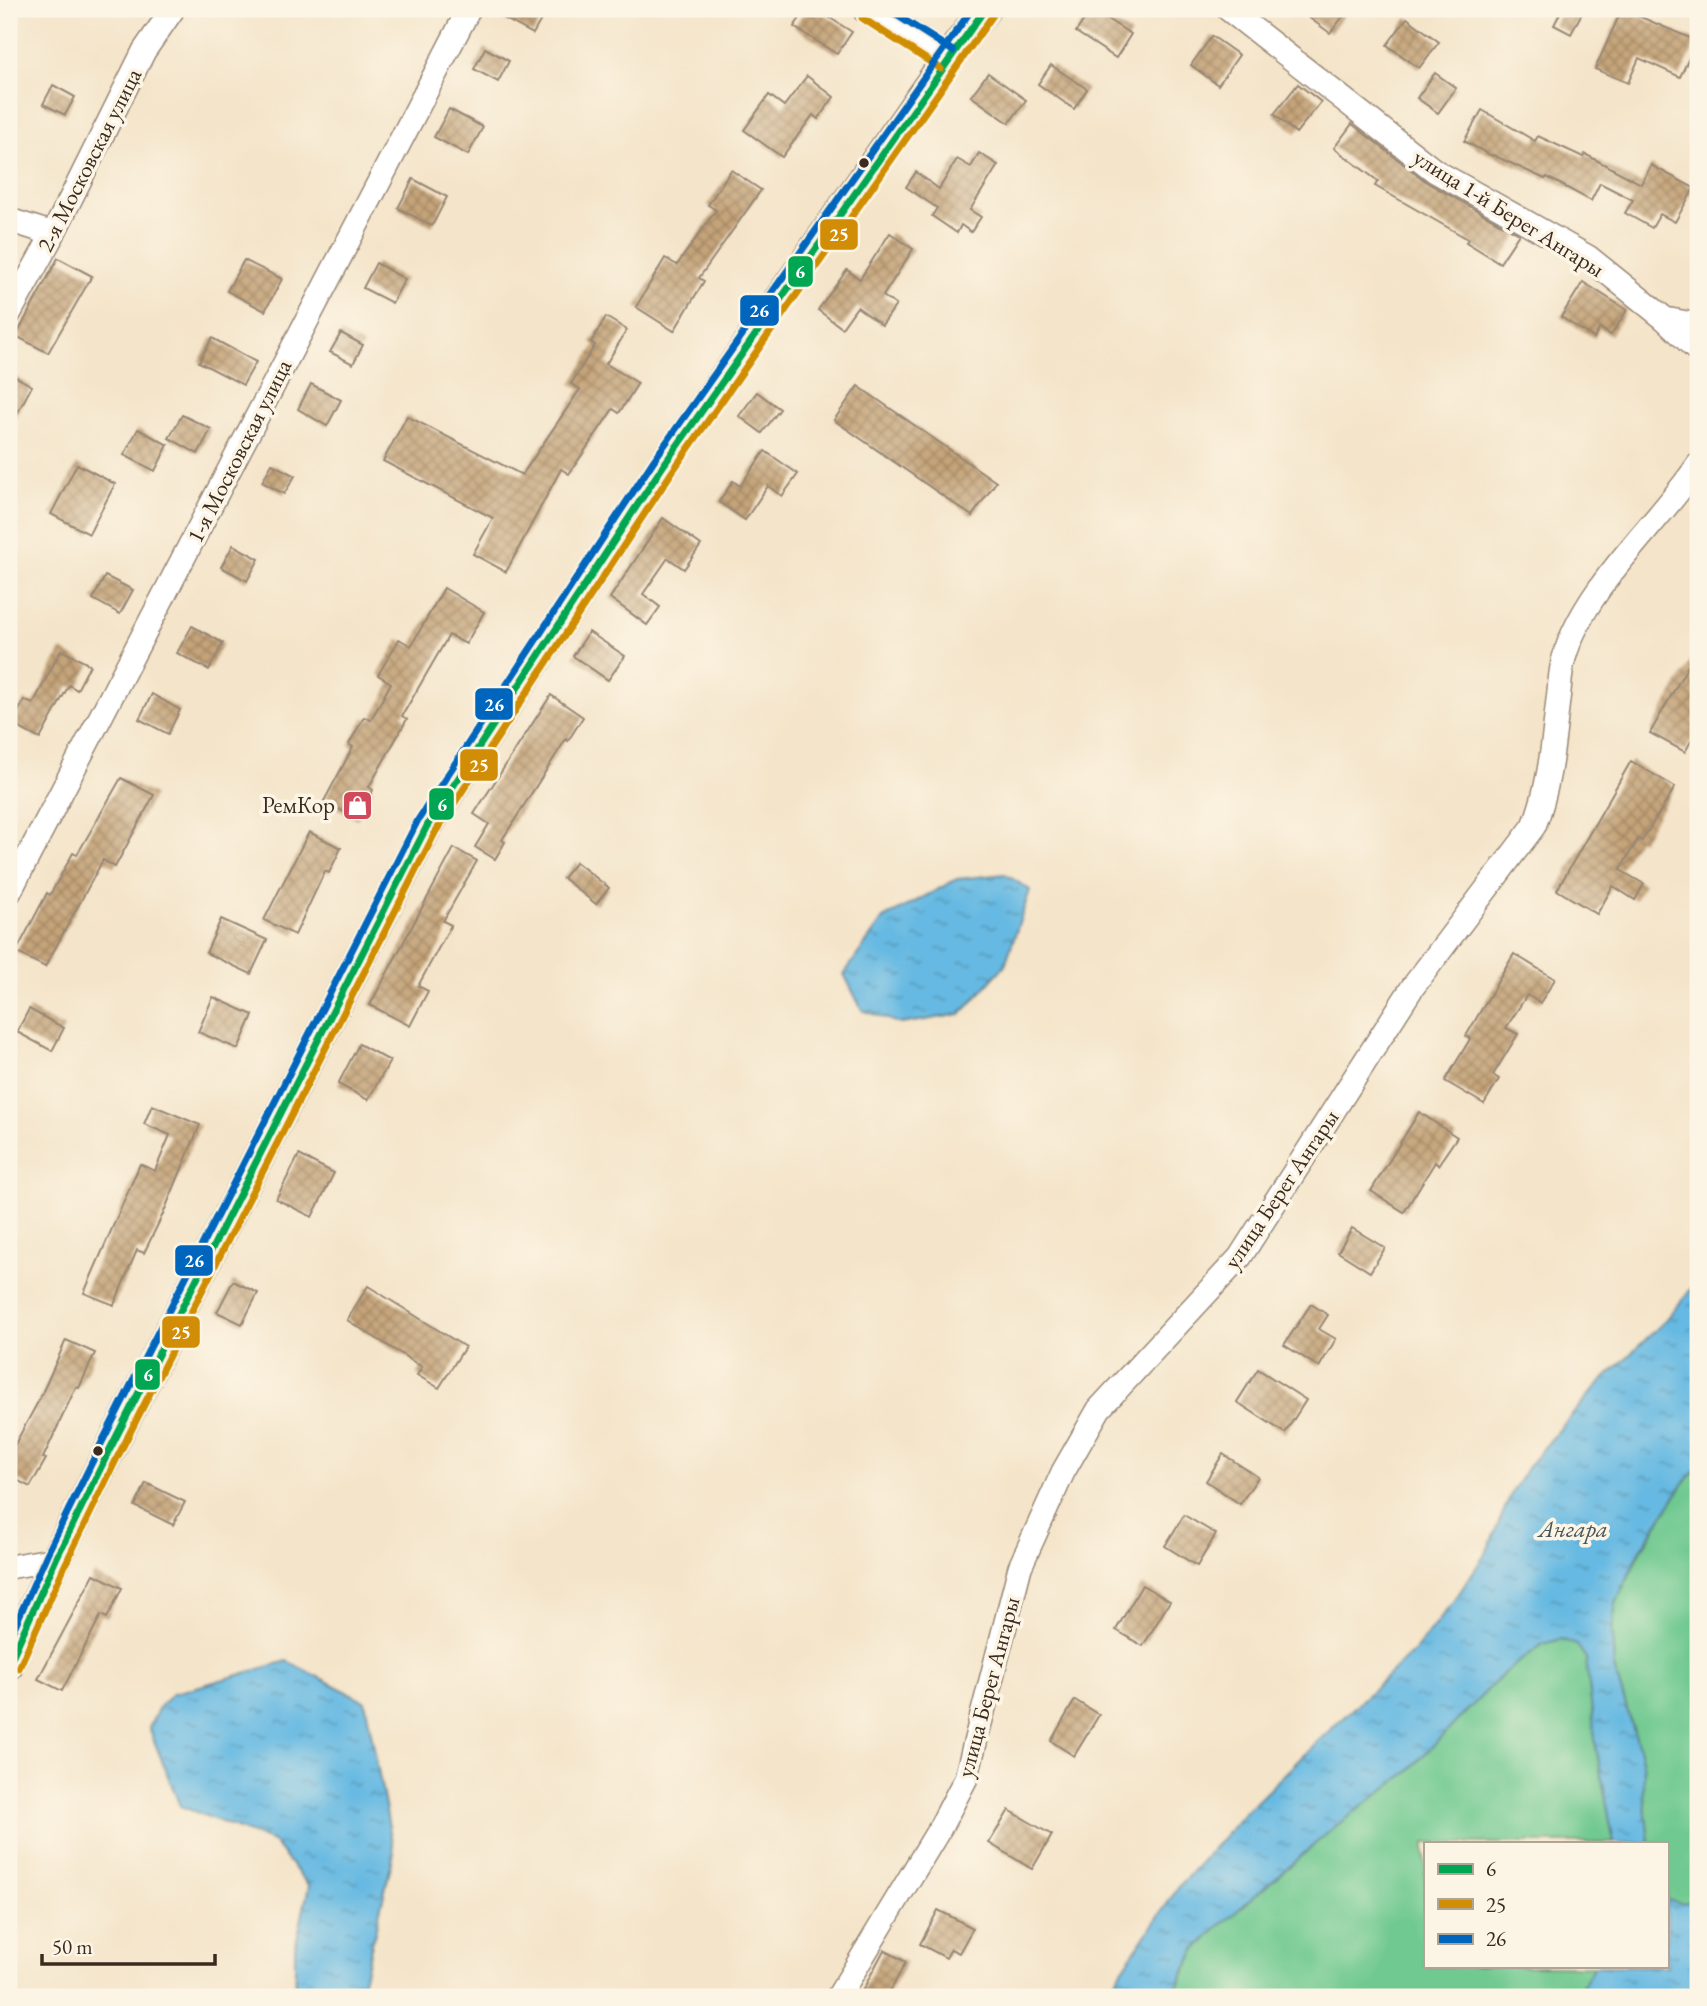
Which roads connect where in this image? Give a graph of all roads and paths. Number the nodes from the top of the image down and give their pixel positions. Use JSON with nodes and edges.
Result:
{"nodes":[{"id":1,"x":173,"y":9,"type":"edge"},
{"id":2,"x":469,"y":9,"type":"edge"},
{"id":3,"x":868,"y":9,"type":"edge"},
{"id":4,"x":985,"y":9,"type":"edge"},
{"id":5,"x":1228,"y":9,"type":"edge"},
{"id":6,"x":947,"y":60,"type":"junction"},
{"id":7,"x":9,"y":220,"type":"edge"},
{"id":8,"x":53,"y":234,"type":"junction"},
{"id":9,"x":9,"y":314,"type":"edge"},
{"id":10,"x":1665,"y":319,"type":"junction"},
{"id":11,"x":1698,"y":325,"type":"edge"},
{"id":12,"x":1698,"y":351,"type":"edge"},
{"id":13,"x":1698,"y":465,"type":"edge"},
{"id":14,"x":9,"y":893,"type":"edge"},
{"id":15,"x":56,"y":1559,"type":"junction"},
{"id":16,"x":9,"y":1567,"type":"edge"},
{"id":17,"x":9,"y":1664,"type":"edge"},
{"id":18,"x":838,"y":1997,"type":"edge"}],
"edges":[{"from":1,"to":8,"type":"street","name":"2-я Московская улица"},
{"from":2,"to":14,"type":"street","name":"1-я Московская улица"},
{"from":3,"to":6,"type":"main road"},
{"from":4,"to":6,"type":"main road"},
{"from":5,"to":10,"type":"street","name":"улица 1-й Берег Ангары"},
{"from":6,"to":15,"type":"main road"},
{"from":7,"to":8,"type":"street"},
{"from":8,"to":9,"type":"street","name":"2-я Московская улица"},
{"from":10,"to":11,"type":"street","name":"улица 1-й Берег Ангары"},
{"from":10,"to":12,"type":"street"},
{"from":13,"to":18,"type":"street","name":"улица Берег Ангары"},
{"from":15,"to":16,"type":"street"},
{"from":15,"to":17,"type":"main road"}]}
